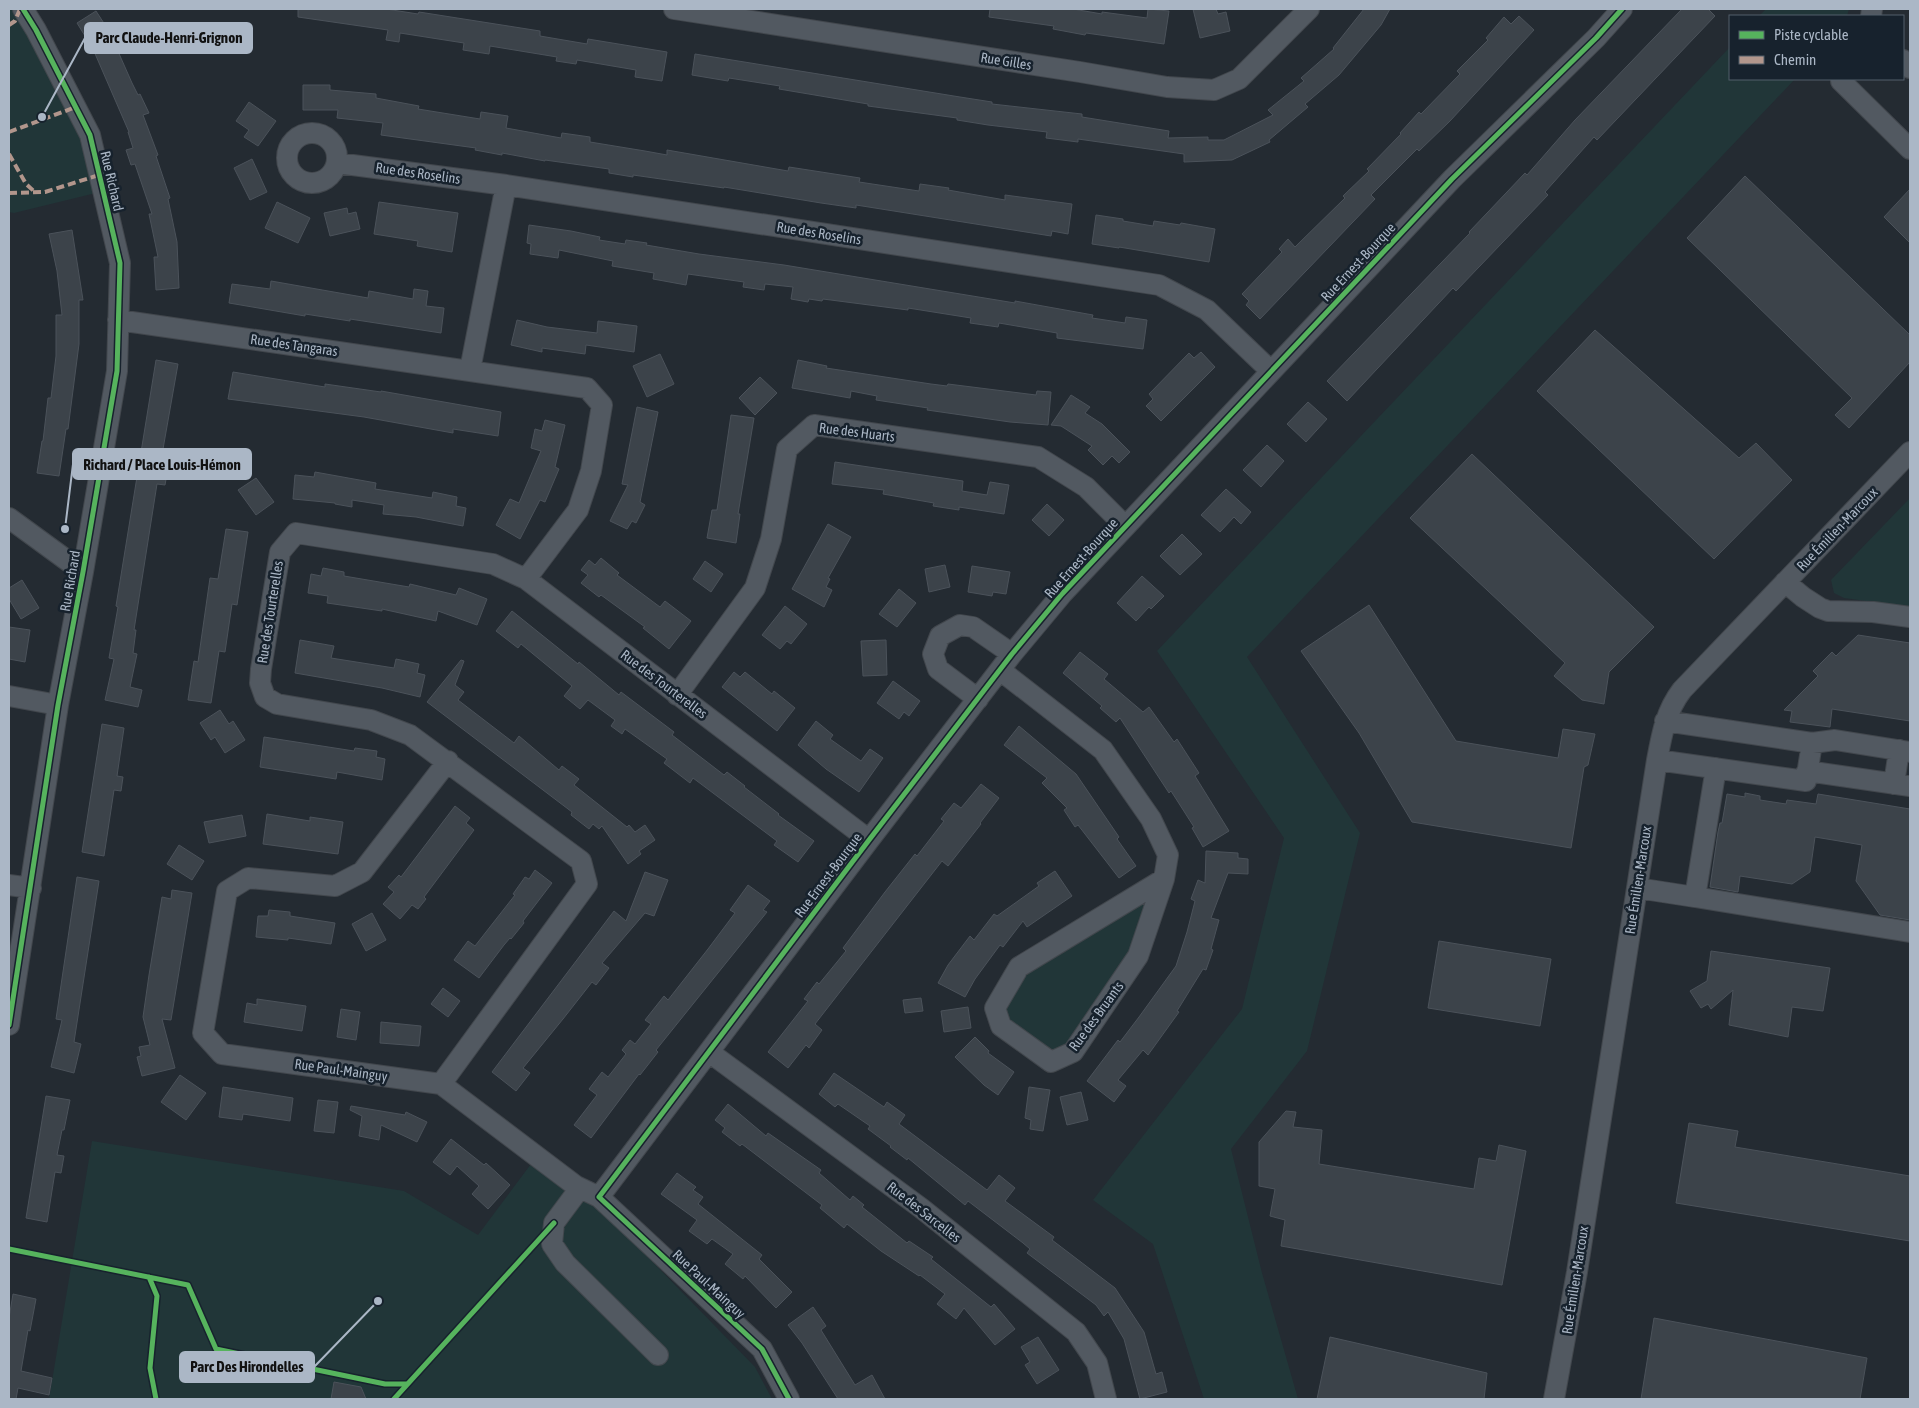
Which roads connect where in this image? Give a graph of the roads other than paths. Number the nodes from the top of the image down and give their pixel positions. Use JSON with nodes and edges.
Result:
{"nodes":[{"id":1,"x":23,"y":9,"type":"edge"},
{"id":2,"x":674,"y":9,"type":"edge"},
{"id":3,"x":1309,"y":9,"type":"edge"},
{"id":4,"x":1622,"y":9,"type":"edge"},
{"id":5,"x":1842,"y":80,"type":"edge"},
{"id":6,"x":1910,"y":149,"type":"edge"},
{"id":7,"x":337,"y":163,"type":"dead end"},
{"id":8,"x":506,"y":185,"type":"junction"},
{"id":9,"x":118,"y":320,"type":"junction"},
{"id":10,"x":470,"y":370,"type":"junction"},
{"id":11,"x":1271,"y":372,"type":"junction"},
{"id":12,"x":1910,"y":452,"type":"edge"},
{"id":13,"x":9,"y":518,"type":"edge"},
{"id":14,"x":1125,"y":526,"type":"junction"},
{"id":15,"x":83,"y":572,"type":"junction"},
{"id":16,"x":526,"y":578,"type":"junction"},
{"id":17,"x":1785,"y":582,"type":"junction"},
{"id":18,"x":1910,"y":618,"type":"edge"},
{"id":19,"x":1012,"y":654,"type":"junction"},
{"id":20,"x":1000,"y":670,"type":"junction"},
{"id":21,"x":677,"y":695,"type":"junction"},
{"id":22,"x":9,"y":696,"type":"edge"},
{"id":23,"x":978,"y":699,"type":"junction"},
{"id":24,"x":58,"y":705,"type":"junction"},
{"id":25,"x":1665,"y":721,"type":"junction"},
{"id":26,"x":1812,"y":742,"type":"junction"},
{"id":27,"x":1905,"y":751,"type":"edge"},
{"id":28,"x":1657,"y":760,"type":"junction"},
{"id":29,"x":448,"y":761,"type":"junction"},
{"id":30,"x":1716,"y":768,"type":"junction"},
{"id":31,"x":1807,"y":771,"type":"junction"},
{"id":32,"x":1902,"y":785,"type":"edge"},
{"id":33,"x":869,"y":840,"type":"junction"},
{"id":34,"x":1164,"y":879,"type":"junction"},
{"id":35,"x":9,"y":885,"type":"edge"},
{"id":36,"x":30,"y":888,"type":"junction"},
{"id":37,"x":1637,"y":888,"type":"junction"},
{"id":38,"x":1695,"y":897,"type":"junction"},
{"id":39,"x":1910,"y":932,"type":"edge"},
{"id":40,"x":9,"y":1025,"type":"edge"},
{"id":41,"x":708,"y":1052,"type":"junction"},
{"id":42,"x":441,"y":1084,"type":"junction"},
{"id":43,"x":580,"y":1188,"type":"junction"},
{"id":44,"x":599,"y":1197,"type":"junction"},
{"id":45,"x":658,"y":1355,"type":"dead end"},
{"id":46,"x":789,"y":1399,"type":"edge"},
{"id":47,"x":1106,"y":1399,"type":"edge"},
{"id":48,"x":1554,"y":1399,"type":"edge"}],
"edges":[{"from":1,"to":9,"type":"street","name":"Rue Richard"},
{"from":2,"to":3,"type":"street","name":"Rue Gilles"},
{"from":4,"to":11,"type":"street","name":"Rue Ernest-Bourque"},
{"from":5,"to":6,"type":"street"},
{"from":7,"to":8,"type":"street","name":"Rue des Roselins"},
{"from":8,"to":10,"type":"street"},
{"from":8,"to":11,"type":"street","name":"Rue des Roselins"},
{"from":9,"to":10,"type":"street","name":"Rue des Tangaras"},
{"from":9,"to":15,"type":"street","name":"Rue Richard"},
{"from":10,"to":16,"type":"street","name":"Rue des Tangaras"},
{"from":11,"to":14,"type":"street","name":"Rue Ernest-Bourque"},
{"from":12,"to":17,"type":"street","name":"Rue Émilien-Marcoux"},
{"from":13,"to":15,"type":"street"},
{"from":14,"to":19,"type":"street","name":"Rue Ernest-Bourque"},
{"from":14,"to":21,"type":"street","name":"Rue des Huarts"},
{"from":15,"to":24,"type":"street","name":"Rue Richard"},
{"from":16,"to":21,"type":"street","name":"Rue des Tourterelles"},
{"from":16,"to":29,"type":"street","name":"Rue des Tourterelles"},
{"from":17,"to":18,"type":"street"},
{"from":17,"to":25,"type":"street","name":"Rue Émilien-Marcoux"},
{"from":19,"to":20,"type":"street","name":"Rue Ernest-Bourque"},
{"from":19,"to":23,"type":"street"},
{"from":20,"to":23,"type":"street","name":"Rue Ernest-Bourque"},
{"from":20,"to":34,"type":"street","name":"Rue des Bruants"},
{"from":21,"to":33,"type":"street","name":"Rue des Tourterelles"},
{"from":22,"to":24,"type":"street"},
{"from":23,"to":33,"type":"street","name":"Rue Ernest-Bourque"},
{"from":24,"to":36,"type":"street","name":"Rue Richard"},
{"from":25,"to":26,"type":"street"},
{"from":25,"to":28,"type":"street","name":"Rue Émilien-Marcoux"},
{"from":26,"to":27,"type":"street"},
{"from":26,"to":31,"type":"street"},
{"from":27,"to":32,"type":"street"},
{"from":28,"to":30,"type":"street"},
{"from":28,"to":37,"type":"street","name":"Rue Émilien-Marcoux"},
{"from":29,"to":42,"type":"street","name":"Rue des Tourterelles"},
{"from":29,"to":42,"type":"street","name":"Rue Paul-Mainguy"},
{"from":30,"to":31,"type":"street"},
{"from":30,"to":38,"type":"street"},
{"from":31,"to":32,"type":"street"},
{"from":33,"to":41,"type":"street","name":"Rue Ernest-Bourque"},
{"from":34,"to":34,"type":"street","name":"Rue des Bruants"},
{"from":35,"to":36,"type":"street"},
{"from":36,"to":40,"type":"street","name":"Rue Richard"},
{"from":37,"to":38,"type":"street"},
{"from":37,"to":48,"type":"street","name":"Rue Émilien-Marcoux"},
{"from":38,"to":39,"type":"street"},
{"from":41,"to":44,"type":"street","name":"Rue Ernest-Bourque"},
{"from":41,"to":47,"type":"street","name":"Rue des Sarcelles"},
{"from":42,"to":43,"type":"street","name":"Rue Paul-Mainguy"},
{"from":43,"to":44,"type":"street","name":"Rue Paul-Mainguy"},
{"from":43,"to":45,"type":"street"},
{"from":44,"to":46,"type":"street","name":"Rue Paul-Mainguy"}]}
